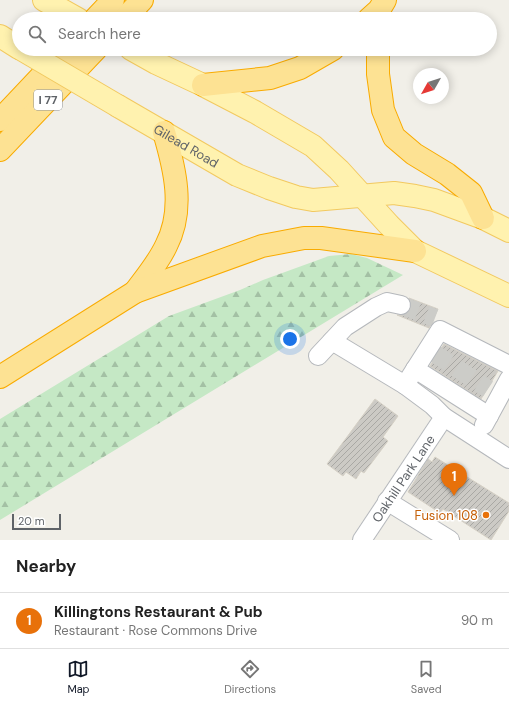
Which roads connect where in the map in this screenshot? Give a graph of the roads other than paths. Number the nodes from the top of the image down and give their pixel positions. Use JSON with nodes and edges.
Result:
{"nodes":[{"id":1,"x":44,"y":0,"type":"edge"},
{"id":2,"x":113,"y":0,"type":"edge"},
{"id":3,"x":142,"y":0,"type":"edge"},
{"id":4,"x":65,"y":12,"type":"edge"},
{"id":5,"x":102,"y":12,"type":"edge"},
{"id":6,"x":131,"y":12,"type":"edge"},
{"id":7,"x":0,"y":36,"type":"edge"},
{"id":8,"x":12,"y":43,"type":"edge"},
{"id":9,"x":34,"y":56,"type":"edge"},
{"id":10,"x":60,"y":56,"type":"edge"},
{"id":11,"x":89,"y":56,"type":"edge"},
{"id":12,"x":144,"y":56,"type":"edge"},
{"id":13,"x":321,"y":56,"type":"edge"},
{"id":14,"x":378,"y":56,"type":"edge"},
{"id":15,"x":203,"y":85,"type":"junction"},
{"id":16,"x":0,"y":120,"type":"edge"},
{"id":17,"x":164,"y":132,"type":"junction"},
{"id":18,"x":0,"y":150,"type":"edge"},
{"id":19,"x":365,"y":197,"type":"junction"},
{"id":20,"x":483,"y":218,"type":"junction"},
{"id":21,"x":509,"y":231,"type":"edge"},
{"id":22,"x":415,"y":251,"type":"junction"},
{"id":23,"x":135,"y":292,"type":"junction"},
{"id":24,"x":509,"y":296,"type":"edge"},
{"id":25,"x":401,"y":305,"type":"tunnel mouth"},
{"id":26,"x":435,"y":318,"type":"tunnel mouth"},
{"id":27,"x":332,"y":341,"type":"junction"},
{"id":28,"x":482,"y":352,"type":"junction"},
{"id":29,"x":318,"y":356,"type":"dead end"},
{"id":30,"x":509,"y":365,"type":"edge"},
{"id":31,"x":415,"y":369,"type":"junction"},
{"id":32,"x":0,"y":377,"type":"edge"},
{"id":33,"x":509,"y":379,"type":"edge"},
{"id":34,"x":405,"y":385,"type":"junction"},
{"id":35,"x":489,"y":416,"type":"junction"},
{"id":36,"x":444,"y":417,"type":"junction"},
{"id":37,"x":476,"y":438,"type":"junction"},
{"id":38,"x":509,"y":458,"type":"edge"},
{"id":39,"x":387,"y":501,"type":"junction"},
{"id":40,"x":362,"y":540,"type":"edge"},
{"id":41,"x":450,"y":540,"type":"edge"}],
"edges":[{"from":1,"to":4,"type":"main road"},
{"from":2,"to":5,"type":"highway"},
{"from":3,"to":6,"type":"highway"},
{"from":7,"to":8,"type":"main road","name":"Gilead Road"},
{"from":9,"to":17,"type":"main road","name":"Gilead Road","bridge":true},
{"from":10,"to":16,"type":"highway","number":"I 77"},
{"from":11,"to":18,"type":"highway","number":"I 77"},
{"from":12,"to":15,"type":"main road"},
{"from":13,"to":15,"type":"highway"},
{"from":14,"to":20,"type":"highway"},
{"from":15,"to":19,"type":"main road"},
{"from":17,"to":19,"type":"main road","name":"Gilead Road"},
{"from":17,"to":23,"type":"highway"},
{"from":19,"to":20,"type":"main road","name":"Gilead Road"},
{"from":19,"to":22,"type":"main road"},
{"from":20,"to":21,"type":"main road","name":"Gilead Road"},
{"from":22,"to":23,"type":"highway"},
{"from":22,"to":24,"type":"main road"},
{"from":23,"to":32,"type":"highway"},
{"from":25,"to":27,"type":"street"},
{"from":26,"to":28,"type":"street"},
{"from":27,"to":29,"type":"street"},
{"from":27,"to":34,"type":"street"},
{"from":28,"to":30,"type":"street"},
{"from":28,"to":31,"type":"street"},
{"from":31,"to":34,"type":"street"},
{"from":31,"to":35,"type":"street"},
{"from":33,"to":35,"type":"street"},
{"from":34,"to":36,"type":"street"},
{"from":35,"to":37,"type":"street"},
{"from":36,"to":37,"type":"street"},
{"from":36,"to":39,"type":"street","name":"Oakhill Park Lane"},
{"from":37,"to":38,"type":"street"},
{"from":39,"to":40,"type":"street","name":"Oakhill Park Lane"},
{"from":39,"to":41,"type":"street"}]}
